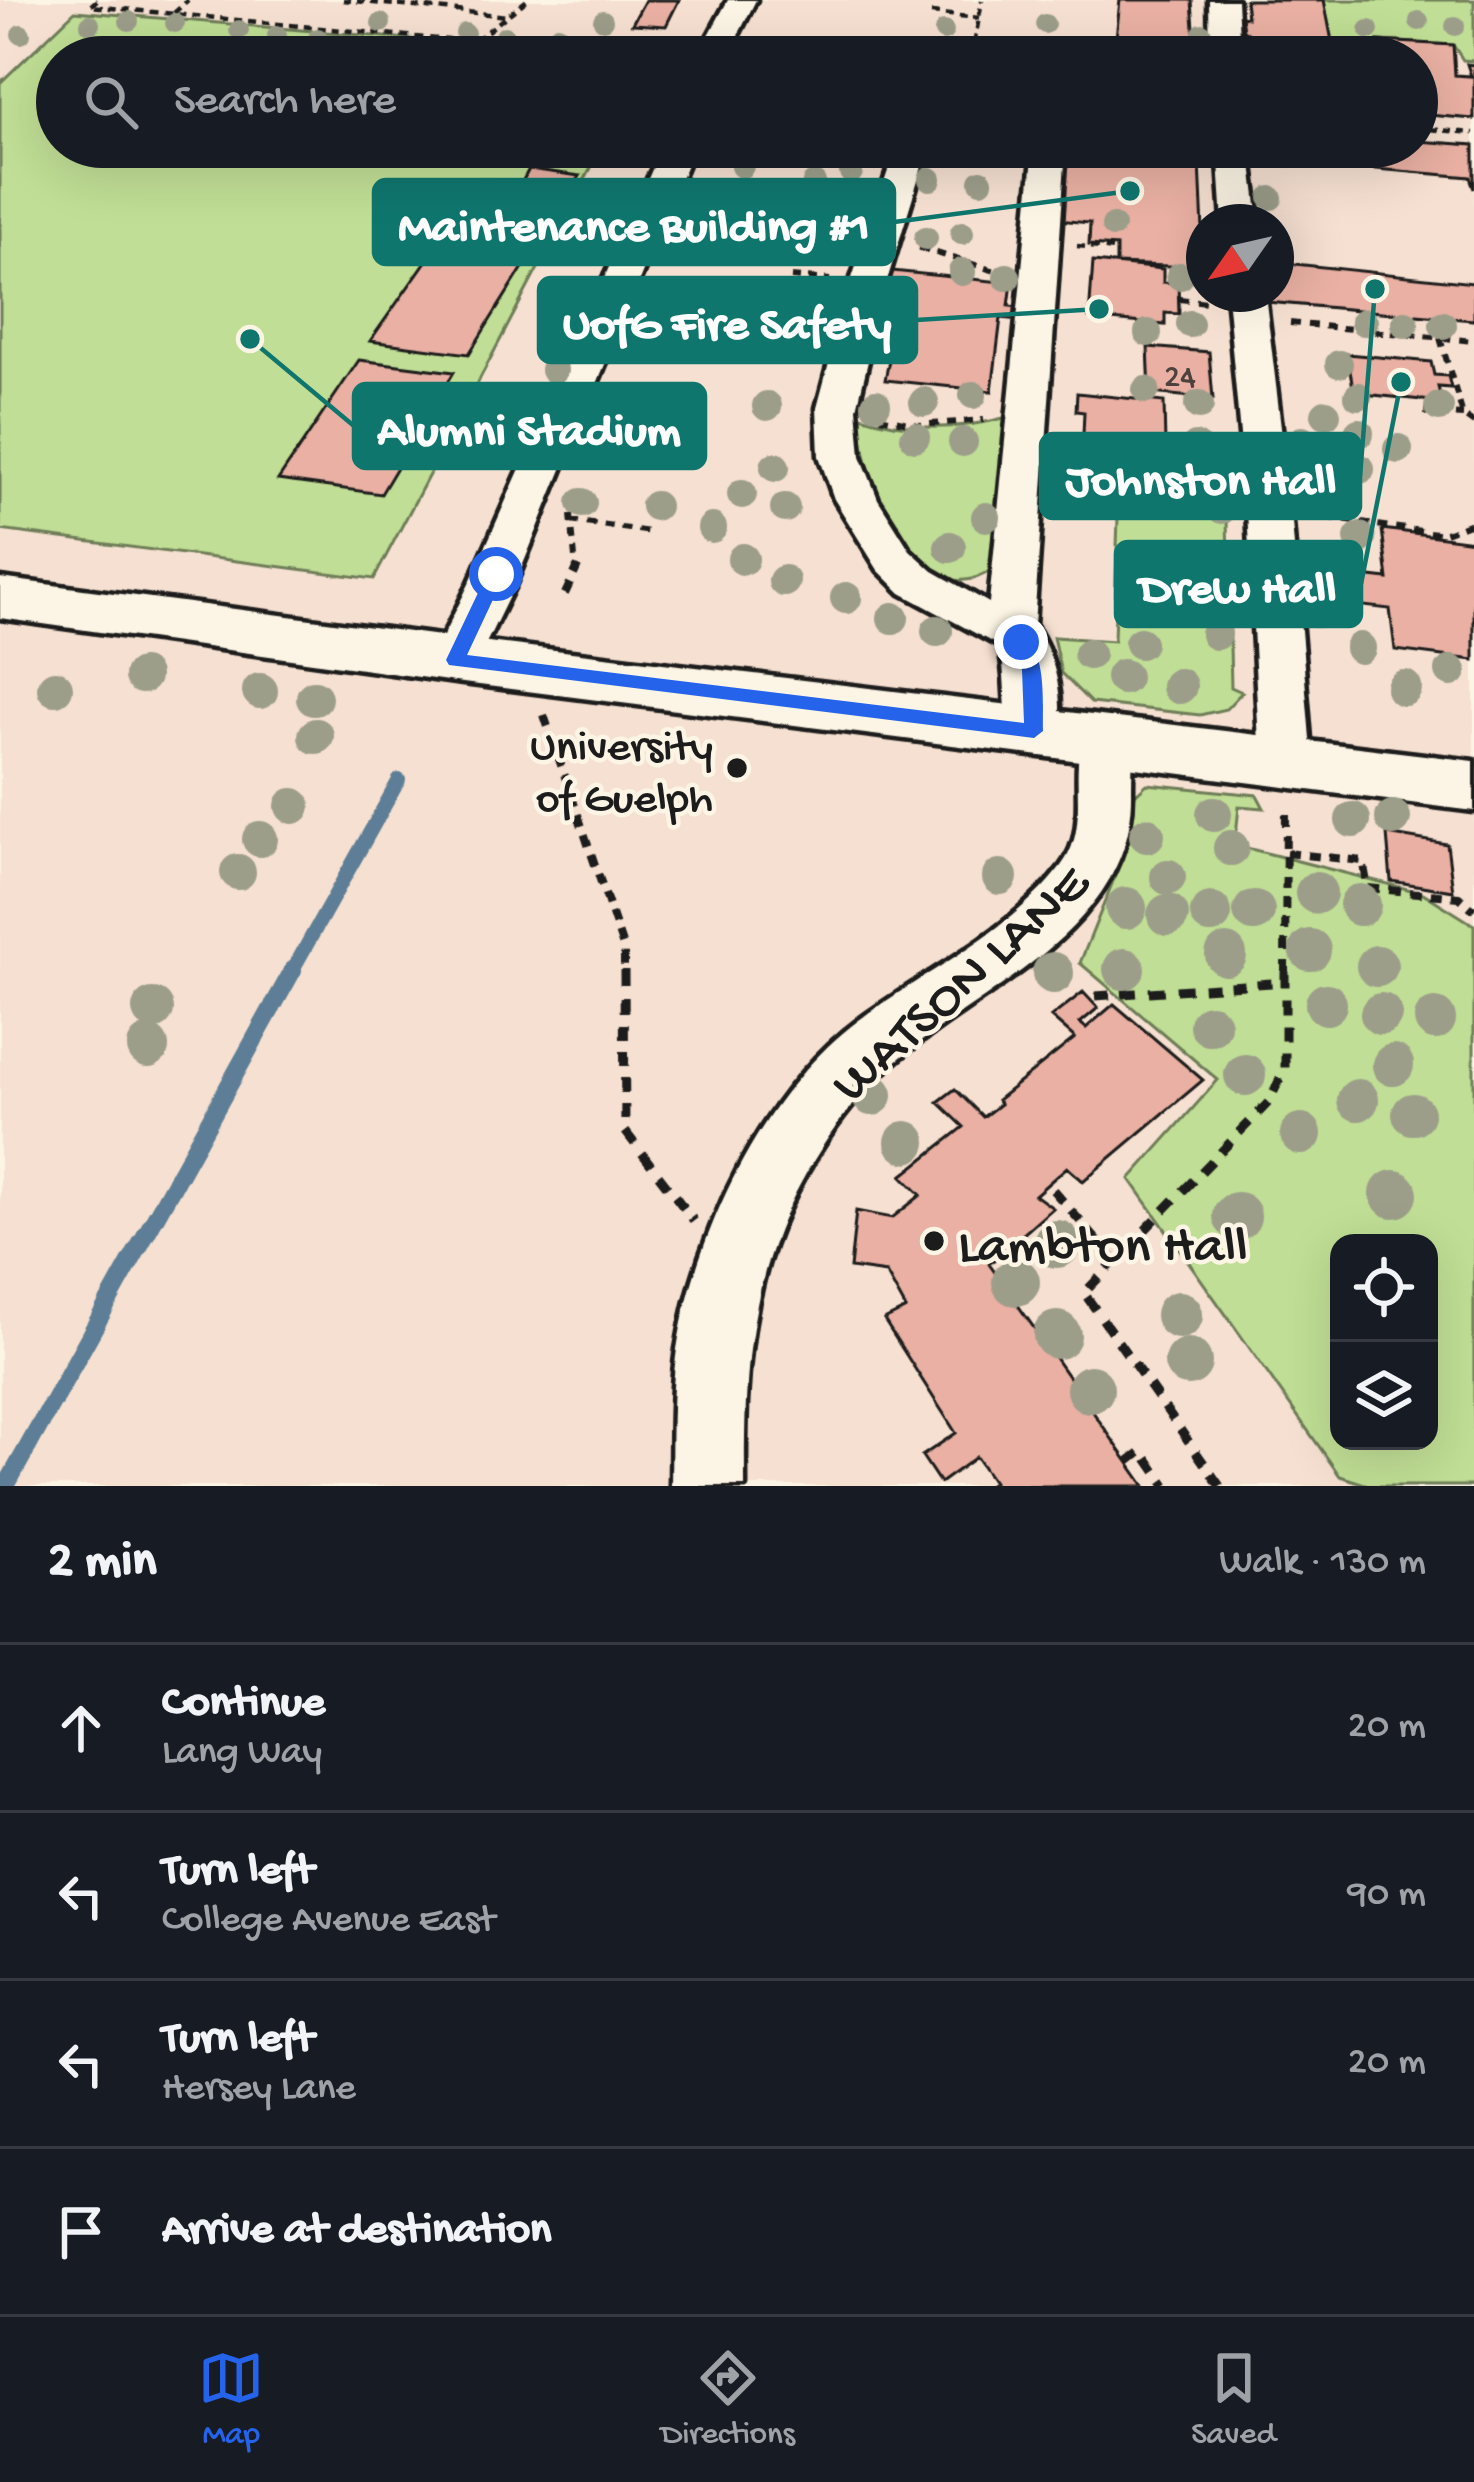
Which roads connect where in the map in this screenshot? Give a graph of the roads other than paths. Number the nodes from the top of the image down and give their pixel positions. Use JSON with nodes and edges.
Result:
{"nodes":[{"id":1,"x":742,"y":0,"type":"edge"},
{"id":2,"x":1223,"y":0,"type":"edge"},
{"id":3,"x":723,"y":36,"type":"edge"},
{"id":4,"x":1224,"y":36,"type":"edge"},
{"id":5,"x":669,"y":168,"type":"edge"},
{"id":6,"x":905,"y":168,"type":"edge"},
{"id":7,"x":1048,"y":168,"type":"edge"},
{"id":8,"x":1236,"y":168,"type":"edge"},
{"id":9,"x":1239,"y":204,"type":"edge"},
{"id":10,"x":1248,"y":312,"type":"edge"},
{"id":11,"x":0,"y":598,"type":"edge"},
{"id":12,"x":1010,"y":628,"type":"junction"},
{"id":13,"x":455,"y":660,"type":"junction"},
{"id":14,"x":1034,"y":731,"type":"junction"},
{"id":15,"x":1106,"y":739,"type":"junction"},
{"id":16,"x":1286,"y":763,"type":"junction"},
{"id":17,"x":1474,"y":786,"type":"edge"},
{"id":18,"x":708,"y":1486,"type":"edge"}],
"edges":[{"from":1,"to":3,"type":"street"},
{"from":2,"to":4,"type":"street"},
{"from":5,"to":13,"type":"street"},
{"from":6,"to":12,"type":"street"},
{"from":7,"to":12,"type":"street"},
{"from":8,"to":9,"type":"street"},
{"from":10,"to":16,"type":"street"},
{"from":11,"to":13,"type":"main road"},
{"from":12,"to":14,"type":"street"},
{"from":13,"to":14,"type":"main road"},
{"from":14,"to":15,"type":"main road"},
{"from":15,"to":16,"type":"main road"},
{"from":15,"to":18,"type":"street","name":"WATSON LANE"},
{"from":16,"to":17,"type":"main road"}]}
